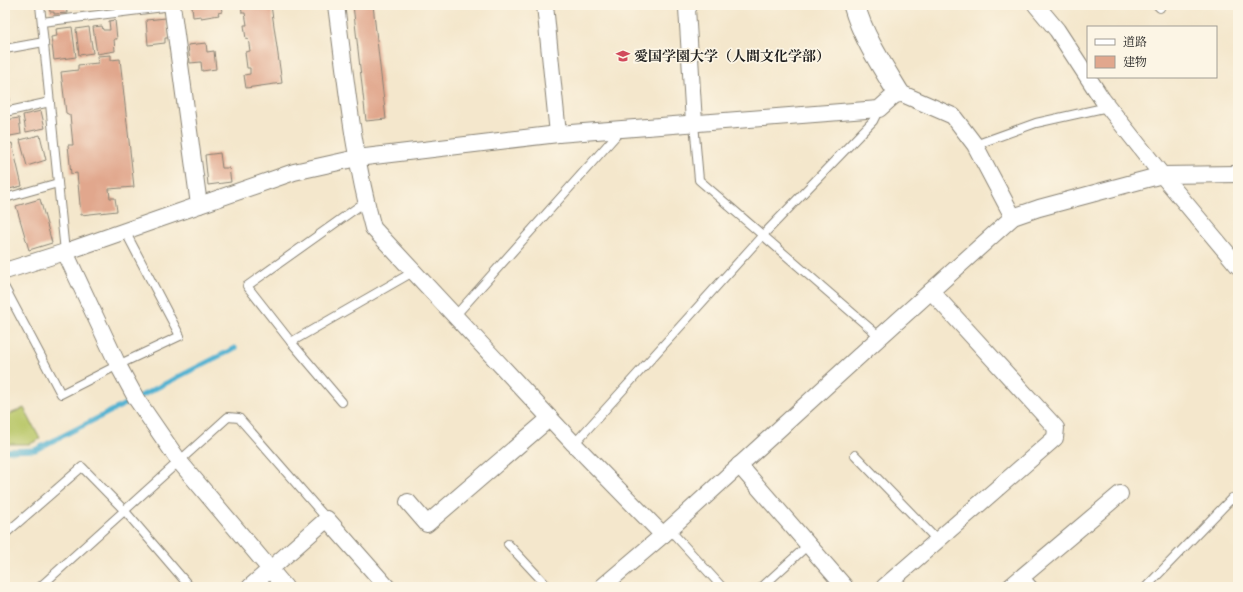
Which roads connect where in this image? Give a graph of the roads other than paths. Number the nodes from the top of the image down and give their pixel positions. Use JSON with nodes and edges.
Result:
{"nodes":[{"id":1,"x":40,"y":5,"type":"edge"},
{"id":2,"x":336,"y":5,"type":"edge"},
{"id":3,"x":545,"y":5,"type":"edge"},
{"id":4,"x":690,"y":5,"type":"edge"},
{"id":5,"x":854,"y":5,"type":"edge"},
{"id":6,"x":1037,"y":5,"type":"edge"},
{"id":7,"x":172,"y":6,"type":"edge"},
{"id":8,"x":42,"y":22,"type":"junction"},
{"id":9,"x":44,"y":42,"type":"junction"},
{"id":10,"x":5,"y":49,"type":"edge"},
{"id":11,"x":1087,"y":76,"type":"edge"},
{"id":12,"x":1088,"y":78,"type":"edge"},
{"id":13,"x":898,"y":92,"type":"junction"},
{"id":14,"x":50,"y":102,"type":"junction"},
{"id":15,"x":1108,"y":107,"type":"junction"},
{"id":16,"x":879,"y":109,"type":"junction"},
{"id":17,"x":5,"y":112,"type":"edge"},
{"id":18,"x":694,"y":124,"type":"junction"},
{"id":19,"x":621,"y":129,"type":"junction"},
{"id":20,"x":558,"y":134,"type":"junction"},
{"id":21,"x":975,"y":145,"type":"junction"},
{"id":22,"x":357,"y":158,"type":"junction"},
{"id":23,"x":1238,"y":174,"type":"edge"},
{"id":24,"x":1162,"y":175,"type":"junction"},
{"id":25,"x":58,"y":183,"type":"junction"},
{"id":26,"x":5,"y":198,"type":"edge"},
{"id":27,"x":365,"y":202,"type":"junction"},
{"id":28,"x":199,"y":205,"type":"junction"},
{"id":29,"x":1014,"y":218,"type":"junction"},
{"id":30,"x":125,"y":231,"type":"junction"},
{"id":31,"x":762,"y":236,"type":"junction"},
{"id":32,"x":65,"y":252,"type":"junction"},
{"id":33,"x":1238,"y":266,"type":"edge"},
{"id":34,"x":5,"y":271,"type":"edge"},
{"id":35,"x":413,"y":272,"type":"junction"},
{"id":36,"x":5,"y":288,"type":"edge"},
{"id":37,"x":931,"y":291,"type":"junction"},
{"id":38,"x":455,"y":316,"type":"junction"},
{"id":39,"x":880,"y":337,"type":"junction"},
{"id":40,"x":292,"y":342,"type":"junction"},
{"id":41,"x":118,"y":365,"type":"junction"},
{"id":42,"x":342,"y":402,"type":"dead end"},
{"id":43,"x":550,"y":418,"type":"junction"},
{"id":44,"x":574,"y":444,"type":"junction"},
{"id":45,"x":855,"y":455,"type":"dead end"},
{"id":46,"x":179,"y":461,"type":"junction"},
{"id":47,"x":739,"y":465,"type":"junction"},
{"id":48,"x":1120,"y":494,"type":"dead end"},
{"id":49,"x":408,"y":502,"type":"dead end"},
{"id":50,"x":1238,"y":505,"type":"edge"},
{"id":51,"x":124,"y":510,"type":"junction"},
{"id":52,"x":327,"y":519,"type":"junction"},
{"id":53,"x":666,"y":532,"type":"junction"},
{"id":54,"x":5,"y":534,"type":"edge"},
{"id":55,"x":938,"y":541,"type":"junction"},
{"id":56,"x":508,"y":544,"type":"dead end"},
{"id":57,"x":808,"y":545,"type":"junction"},
{"id":58,"x":269,"y":569,"type":"junction"},
{"id":59,"x":1024,"y":575,"type":"junction"},
{"id":60,"x":607,"y":585,"type":"edge"},
{"id":61,"x":40,"y":587,"type":"edge"},
{"id":62,"x":190,"y":587,"type":"edge"},
{"id":63,"x":250,"y":587,"type":"edge"},
{"id":64,"x":285,"y":587,"type":"edge"},
{"id":65,"x":387,"y":587,"type":"edge"},
{"id":66,"x":548,"y":587,"type":"edge"},
{"id":67,"x":722,"y":587,"type":"edge"},
{"id":68,"x":762,"y":587,"type":"edge"},
{"id":69,"x":845,"y":587,"type":"edge"},
{"id":70,"x":884,"y":587,"type":"edge"},
{"id":71,"x":1010,"y":587,"type":"edge"},
{"id":72,"x":1034,"y":587,"type":"edge"},
{"id":73,"x":1146,"y":587,"type":"edge"}],
"edges":[{"from":1,"to":8,"type":"lane"},
{"from":2,"to":22,"type":"street"},
{"from":3,"to":20,"type":"street"},
{"from":4,"to":18,"type":"street"},
{"from":5,"to":13,"type":"street"},
{"from":6,"to":11,"type":"street"},
{"from":7,"to":8,"type":"lane"},
{"from":7,"to":28,"type":"street"},
{"from":8,"to":9,"type":"lane"},
{"from":9,"to":10,"type":"lane"},
{"from":9,"to":14,"type":"lane"},
{"from":12,"to":15,"type":"street"},
{"from":13,"to":16,"type":"street"},
{"from":13,"to":21,"type":"street"},
{"from":14,"to":17,"type":"lane"},
{"from":14,"to":25,"type":"lane"},
{"from":15,"to":21,"type":"lane"},
{"from":15,"to":24,"type":"street"},
{"from":16,"to":18,"type":"street"},
{"from":16,"to":31,"type":"lane"},
{"from":18,"to":19,"type":"street"},
{"from":18,"to":31,"type":"lane"},
{"from":19,"to":20,"type":"street"},
{"from":19,"to":38,"type":"lane"},
{"from":20,"to":22,"type":"street"},
{"from":21,"to":29,"type":"street"},
{"from":22,"to":27,"type":"street"},
{"from":22,"to":28,"type":"street"},
{"from":23,"to":24,"type":"street"},
{"from":24,"to":29,"type":"street"},
{"from":24,"to":33,"type":"street"},
{"from":25,"to":26,"type":"lane"},
{"from":25,"to":32,"type":"lane"},
{"from":27,"to":35,"type":"street"},
{"from":27,"to":40,"type":"lane"},
{"from":28,"to":30,"type":"street"},
{"from":29,"to":37,"type":"street"},
{"from":30,"to":32,"type":"street"},
{"from":30,"to":41,"type":"lane"},
{"from":31,"to":39,"type":"lane"},
{"from":31,"to":44,"type":"lane"},
{"from":32,"to":34,"type":"street"},
{"from":32,"to":41,"type":"street"},
{"from":35,"to":38,"type":"street"},
{"from":35,"to":40,"type":"lane"},
{"from":36,"to":41,"type":"lane"},
{"from":37,"to":39,"type":"street"},
{"from":37,"to":55,"type":"street"},
{"from":38,"to":43,"type":"street"},
{"from":39,"to":47,"type":"street"},
{"from":40,"to":42,"type":"lane"},
{"from":41,"to":46,"type":"street"},
{"from":43,"to":44,"type":"street"},
{"from":43,"to":49,"type":"street"},
{"from":44,"to":53,"type":"street"},
{"from":45,"to":55,"type":"lane"},
{"from":46,"to":51,"type":"lane"},
{"from":46,"to":52,"type":"lane"},
{"from":46,"to":58,"type":"street"},
{"from":47,"to":53,"type":"street"},
{"from":47,"to":57,"type":"street"},
{"from":48,"to":59,"type":"street"},
{"from":50,"to":73,"type":"lane"},
{"from":51,"to":54,"type":"lane"},
{"from":51,"to":61,"type":"lane"},
{"from":51,"to":62,"type":"lane"},
{"from":52,"to":58,"type":"street"},
{"from":52,"to":65,"type":"street"},
{"from":53,"to":60,"type":"street"},
{"from":53,"to":67,"type":"lane"},
{"from":55,"to":70,"type":"street"},
{"from":56,"to":66,"type":"lane"},
{"from":57,"to":68,"type":"lane"},
{"from":57,"to":69,"type":"street"},
{"from":58,"to":63,"type":"street"},
{"from":58,"to":64,"type":"street"},
{"from":59,"to":71,"type":"street"},
{"from":59,"to":72,"type":"lane"}]}
